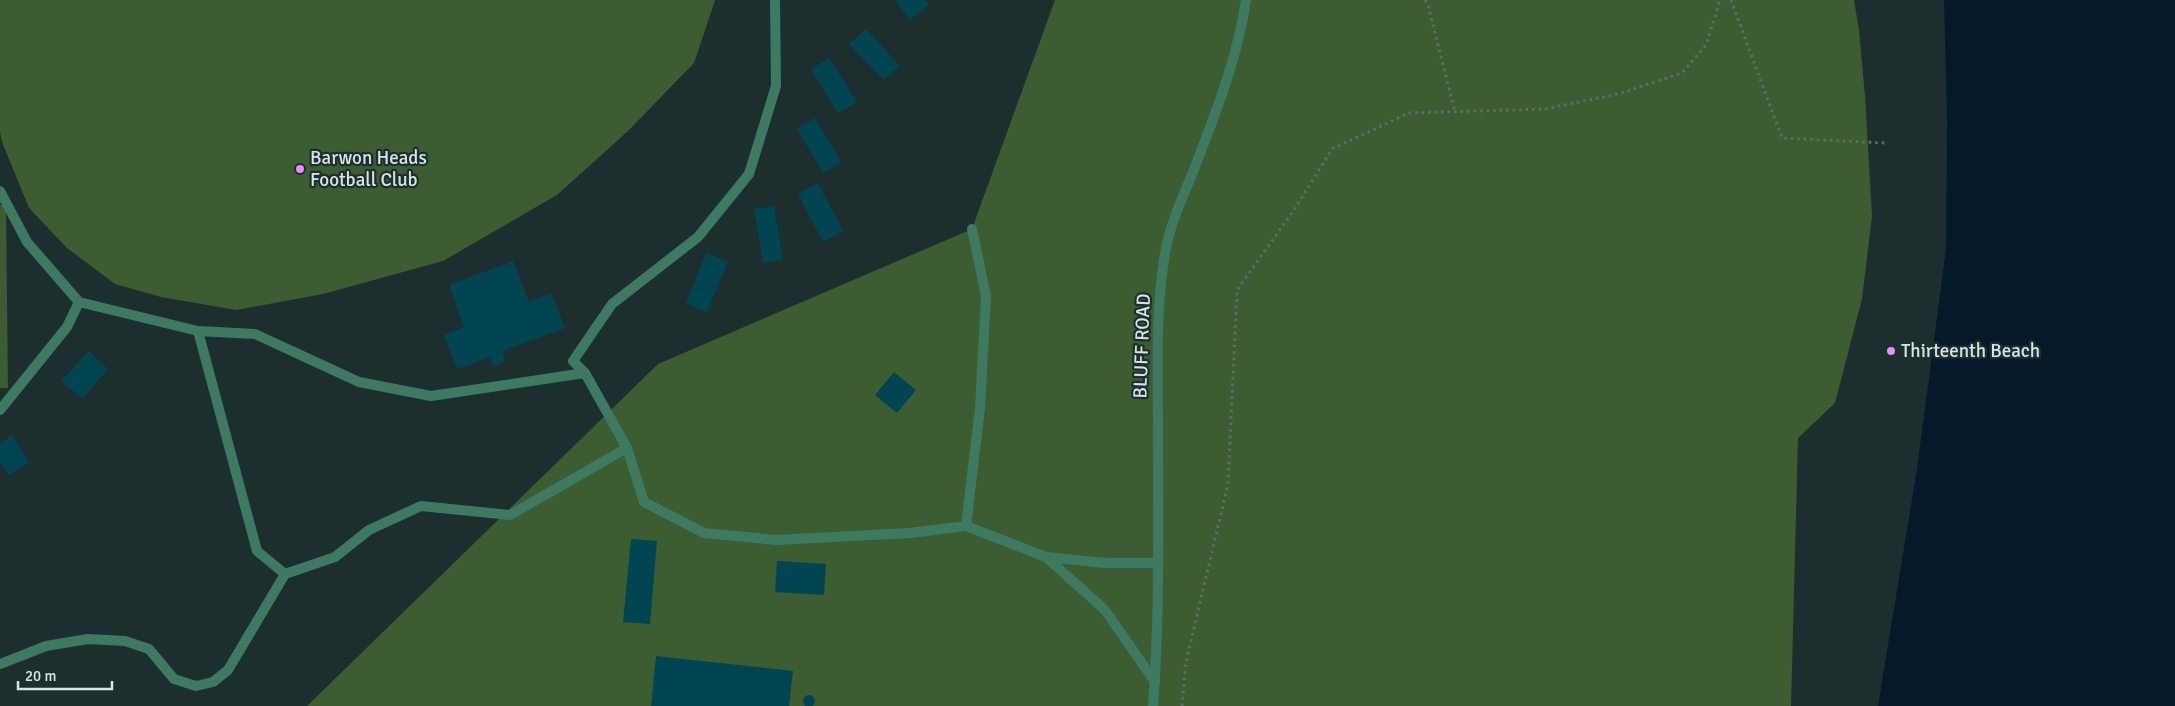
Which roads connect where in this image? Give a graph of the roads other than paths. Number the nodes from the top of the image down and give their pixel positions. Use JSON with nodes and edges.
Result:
{"nodes":[{"id":1,"x":774,"y":0,"type":"edge"},
{"id":2,"x":1246,"y":0,"type":"edge"},
{"id":3,"x":0,"y":191,"type":"edge"},
{"id":4,"x":972,"y":229,"type":"dead end"},
{"id":5,"x":79,"y":302,"type":"junction"},
{"id":6,"x":198,"y":331,"type":"junction"},
{"id":7,"x":585,"y":373,"type":"junction"},
{"id":8,"x":0,"y":410,"type":"edge"},
{"id":9,"x":627,"y":448,"type":"junction"},
{"id":10,"x":966,"y":526,"type":"junction"},
{"id":11,"x":1046,"y":557,"type":"junction"},
{"id":12,"x":1158,"y":563,"type":"junction"},
{"id":13,"x":285,"y":574,"type":"junction"},
{"id":14,"x":0,"y":664,"type":"edge"},
{"id":15,"x":1155,"y":682,"type":"junction"},
{"id":16,"x":1154,"y":706,"type":"edge"}],
"edges":[{"from":1,"to":7,"type":"street"},
{"from":2,"to":12,"type":"street","name":"BLUFF ROAD"},
{"from":3,"to":5,"type":"street"},
{"from":4,"to":10,"type":"street"},
{"from":5,"to":6,"type":"street"},
{"from":5,"to":8,"type":"street"},
{"from":6,"to":7,"type":"street"},
{"from":6,"to":13,"type":"street"},
{"from":7,"to":9,"type":"street"},
{"from":9,"to":10,"type":"street"},
{"from":9,"to":13,"type":"street"},
{"from":10,"to":11,"type":"street"},
{"from":11,"to":12,"type":"street"},
{"from":11,"to":15,"type":"street"},
{"from":12,"to":15,"type":"street","name":"BLUFF ROAD"},
{"from":13,"to":14,"type":"street"},
{"from":15,"to":16,"type":"street","name":"BLUFF ROAD"}]}
